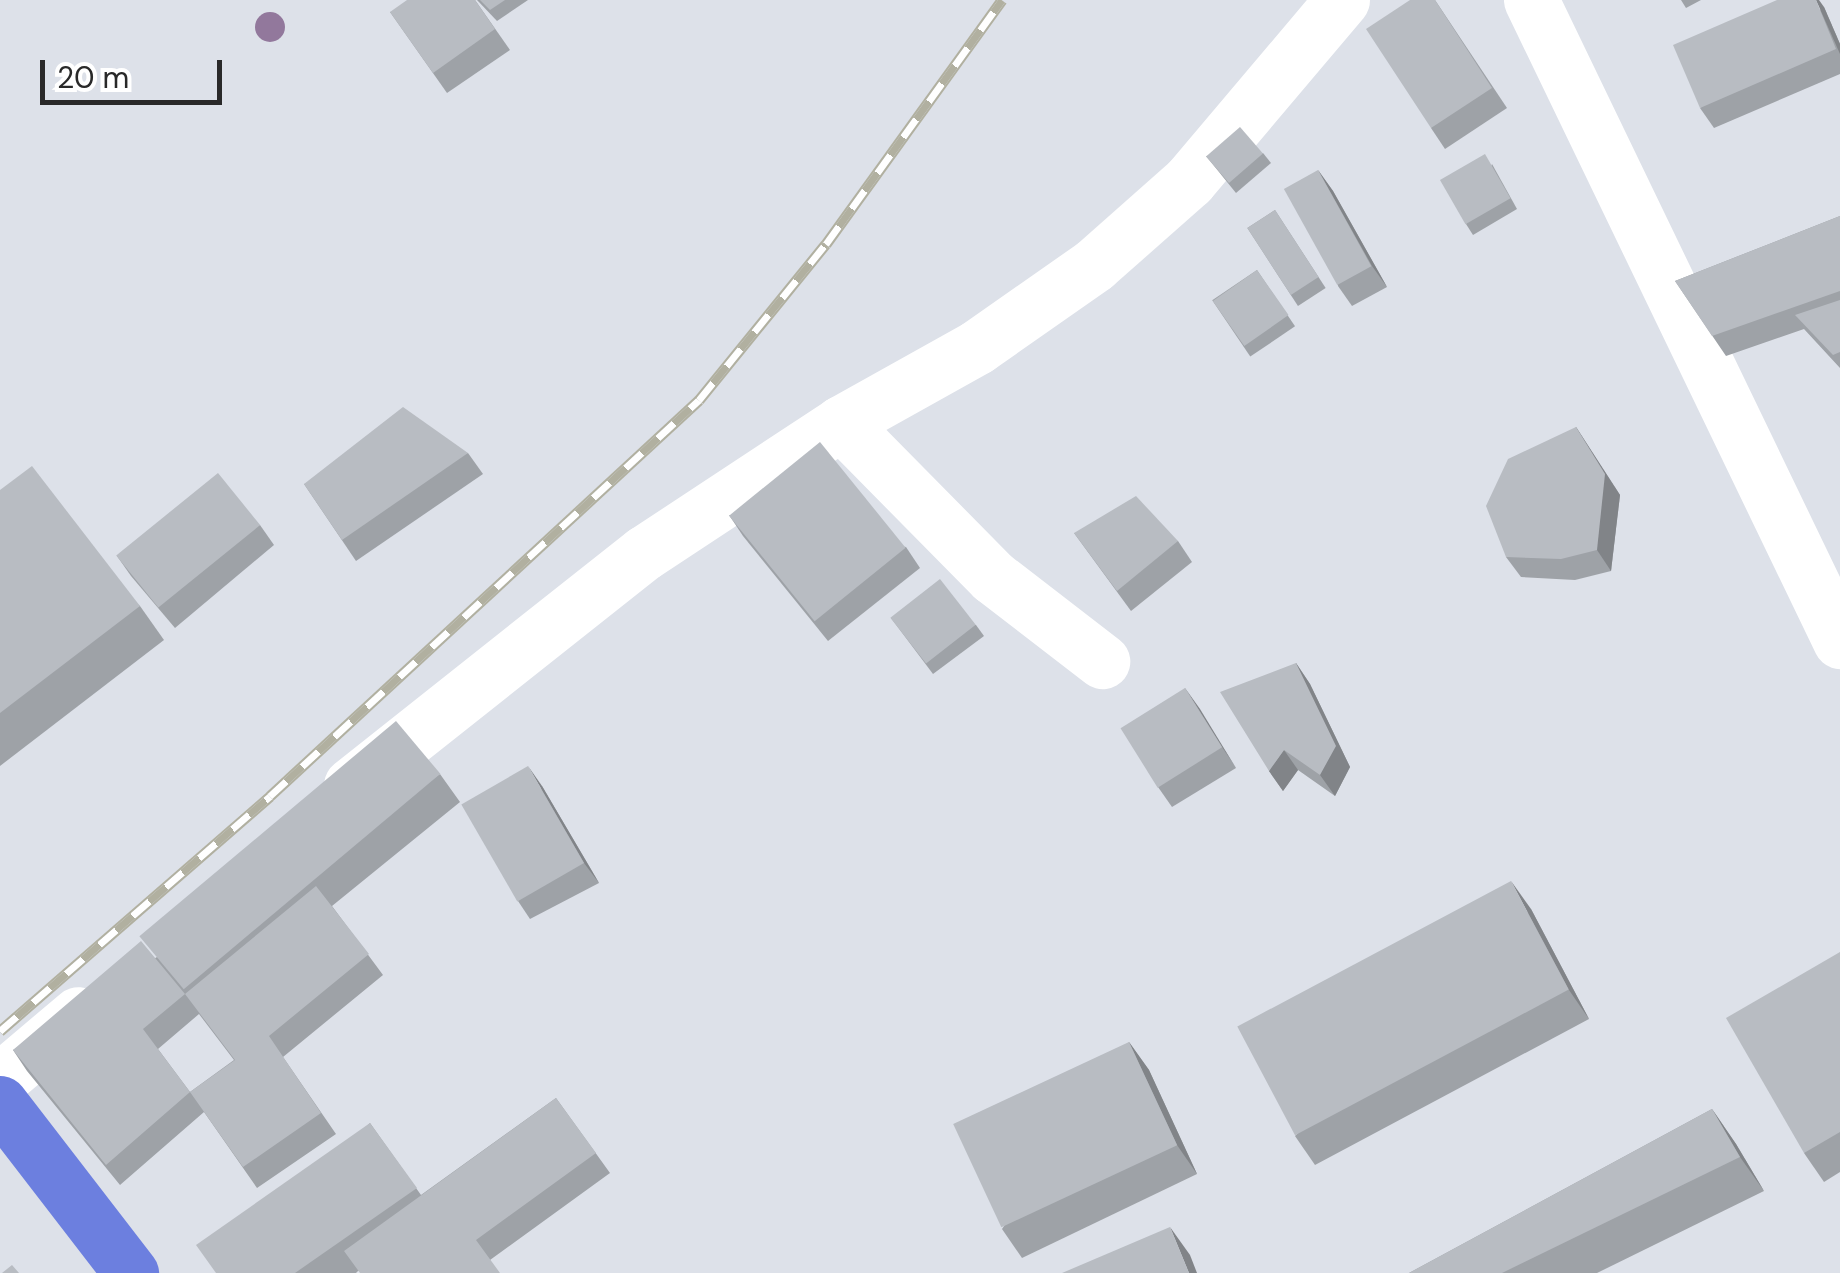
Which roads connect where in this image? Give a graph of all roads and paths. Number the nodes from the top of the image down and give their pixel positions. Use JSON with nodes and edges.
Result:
{"nodes":[{"id":1,"x":1342,"y":0,"type":"edge"},
{"id":2,"x":1531,"y":0,"type":"edge"},
{"id":3,"x":841,"y":423,"type":"junction"},
{"id":4,"x":1840,"y":642,"type":"edge"},
{"id":5,"x":1102,"y":661,"type":"dead end"},
{"id":6,"x":319,"y":813,"type":"edge"},
{"id":7,"x":122,"y":978,"type":"edge"},
{"id":8,"x":0,"y":1080,"type":"edge"},
{"id":9,"x":0,"y":1102,"type":"edge"},
{"id":10,"x":131,"y":1273,"type":"edge"}],
"edges":[{"from":1,"to":3,"type":"street"},
{"from":2,"to":4,"type":"street"},
{"from":3,"to":5,"type":"street"},
{"from":3,"to":6,"type":"street"},
{"from":7,"to":8,"type":"street"},
{"from":9,"to":10,"type":"main road"}]}
